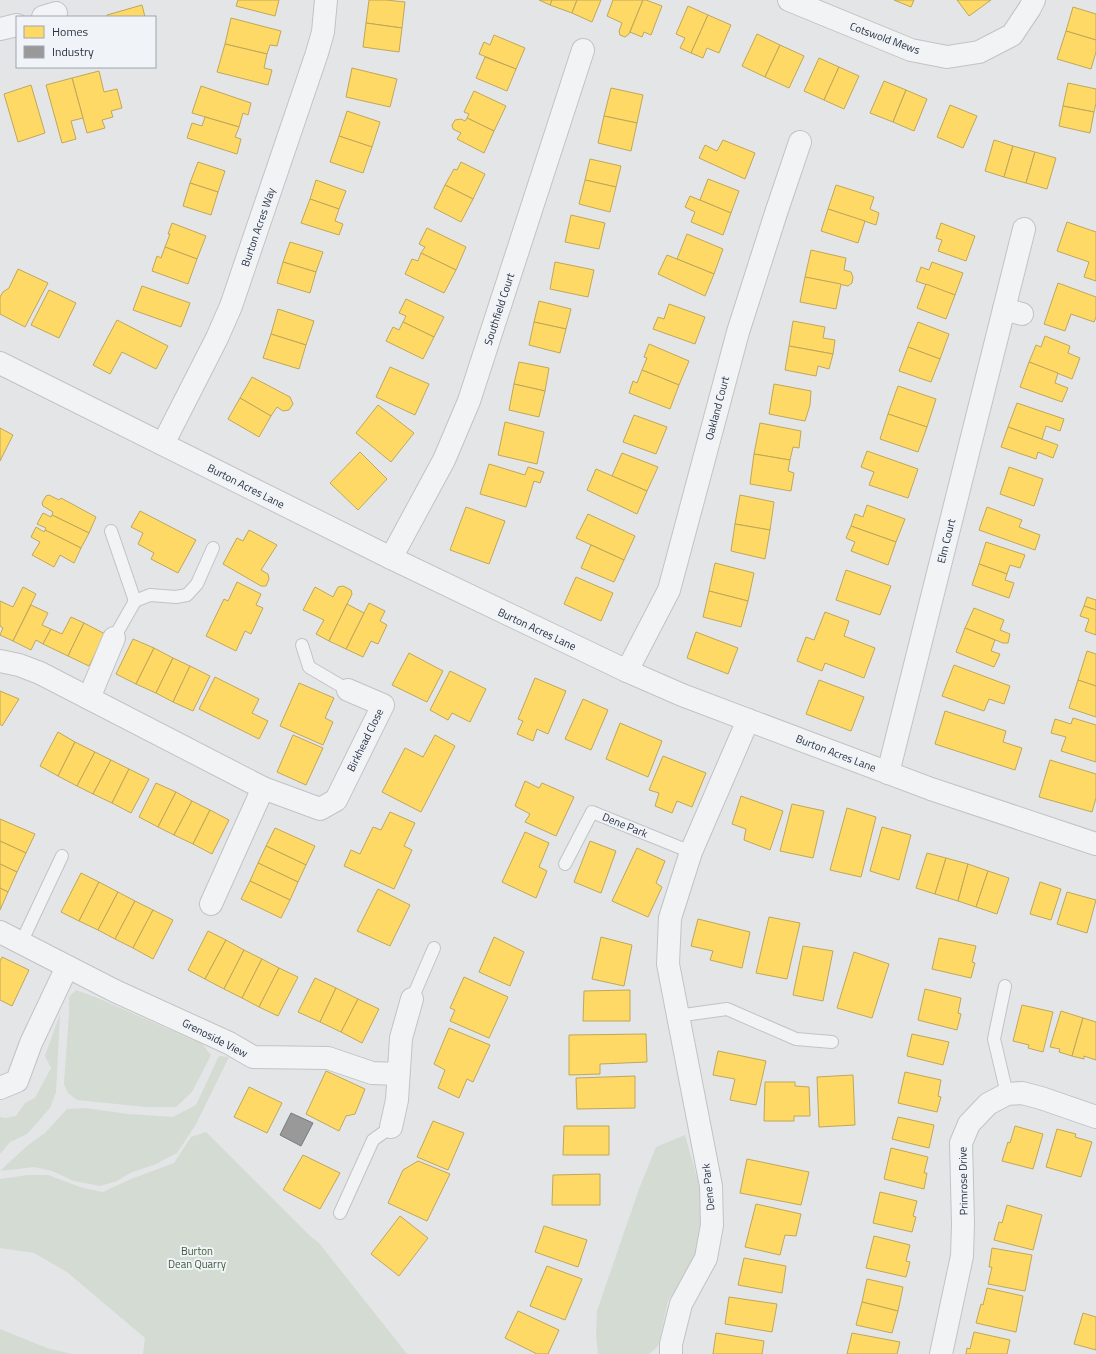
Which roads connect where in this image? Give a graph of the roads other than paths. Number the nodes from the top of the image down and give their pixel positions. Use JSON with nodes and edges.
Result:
{"nodes":[{"id":1,"x":326,"y":0,"type":"edge"},
{"id":2,"x":789,"y":0,"type":"edge"},
{"id":3,"x":1034,"y":0,"type":"edge"},
{"id":4,"x":16,"y":24,"type":"edge"},
{"id":5,"x":0,"y":29,"type":"edge"},
{"id":6,"x":583,"y":50,"type":"dead end"},
{"id":7,"x":800,"y":142,"type":"dead end"},
{"id":8,"x":1024,"y":229,"type":"dead end"},
{"id":9,"x":0,"y":363,"type":"edge"},
{"id":10,"x":163,"y":444,"type":"junction"},
{"id":11,"x":111,"y":531,"type":"dead end"},
{"id":12,"x":213,"y":548,"type":"dead end"},
{"id":13,"x":391,"y":558,"type":"junction"},
{"id":14,"x":135,"y":601,"type":"junction"},
{"id":15,"x":114,"y":638,"type":"joint"},
{"id":16,"x":302,"y":645,"type":"dead end"},
{"id":17,"x":0,"y":661,"type":"edge"},
{"id":18,"x":627,"y":671,"type":"junction"},
{"id":19,"x":348,"y":690,"type":"joint"},
{"id":20,"x":89,"y":698,"type":"junction"},
{"id":21,"x":748,"y":720,"type":"junction"},
{"id":22,"x":888,"y":773,"type":"junction"},
{"id":23,"x":263,"y":788,"type":"junction"},
{"id":24,"x":1096,"y":844,"type":"edge"},
{"id":25,"x":691,"y":852,"type":"junction"},
{"id":26,"x":62,"y":856,"type":"dead end"},
{"id":27,"x":565,"y":864,"type":"dead end"},
{"id":28,"x":211,"y":904,"type":"dead end"},
{"id":29,"x":0,"y":932,"type":"edge"},
{"id":30,"x":21,"y":943,"type":"junction"},
{"id":31,"x":434,"y":948,"type":"dead end"},
{"id":32,"x":67,"y":967,"type":"junction"},
{"id":33,"x":1005,"y":986,"type":"dead end"},
{"id":34,"x":412,"y":999,"type":"joint"},
{"id":35,"x":677,"y":1016,"type":"junction"},
{"id":36,"x":832,"y":1042,"type":"dead end"},
{"id":37,"x":398,"y":1074,"type":"junction"},
{"id":38,"x":0,"y":1088,"type":"edge"},
{"id":39,"x":1007,"y":1094,"type":"junction"},
{"id":40,"x":1096,"y":1117,"type":"edge"},
{"id":41,"x":391,"y":1127,"type":"joint"},
{"id":42,"x":340,"y":1213,"type":"dead end"},
{"id":43,"x":671,"y":1354,"type":"edge"},
{"id":44,"x":941,"y":1354,"type":"edge"}],
"edges":[{"from":1,"to":10,"type":"street","name":"Burton Acres Way"},
{"from":2,"to":3,"type":"street","name":"Cotswold Mews"},
{"from":4,"to":5,"type":"street"},
{"from":6,"to":13,"type":"street","name":"Southfield Court"},
{"from":7,"to":18,"type":"street","name":"Oakland Court"},
{"from":8,"to":22,"type":"street","name":"Elm Court"},
{"from":9,"to":10,"type":"street","name":"Burton Acres Lane"},
{"from":10,"to":13,"type":"street","name":"Burton Acres Lane"},
{"from":11,"to":14,"type":"lane"},
{"from":12,"to":14,"type":"lane"},
{"from":13,"to":18,"type":"street","name":"Burton Acres Lane"},
{"from":14,"to":15,"type":"lane"},
{"from":15,"to":20,"type":"street"},
{"from":16,"to":19,"type":"lane","name":"Birkhead Close"},
{"from":17,"to":20,"type":"street","name":"Birkhead Close"},
{"from":18,"to":21,"type":"street","name":"Burton Acres Lane"},
{"from":19,"to":23,"type":"street","name":"Birkhead Close"},
{"from":20,"to":23,"type":"street","name":"Birkhead Close"},
{"from":21,"to":22,"type":"street","name":"Burton Acres Lane"},
{"from":21,"to":25,"type":"street","name":"Dene Park"},
{"from":22,"to":24,"type":"street","name":"Burton Acres Lane"},
{"from":23,"to":28,"type":"street"},
{"from":25,"to":27,"type":"lane","name":"Dene Park"},
{"from":25,"to":35,"type":"street","name":"Dene Park"},
{"from":26,"to":30,"type":"lane"},
{"from":29,"to":30,"type":"street","name":"Grenoside View"},
{"from":30,"to":32,"type":"street","name":"Grenoside View"},
{"from":31,"to":34,"type":"lane"},
{"from":32,"to":37,"type":"street","name":"Grenoside View"},
{"from":32,"to":38,"type":"street"},
{"from":33,"to":39,"type":"lane"},
{"from":34,"to":37,"type":"street"},
{"from":35,"to":36,"type":"lane"},
{"from":35,"to":43,"type":"street","name":"Dene Park"},
{"from":37,"to":41,"type":"street"},
{"from":39,"to":40,"type":"street","name":"Primrose Drive"},
{"from":39,"to":44,"type":"street","name":"Primrose Drive"},
{"from":41,"to":42,"type":"lane"}]}
